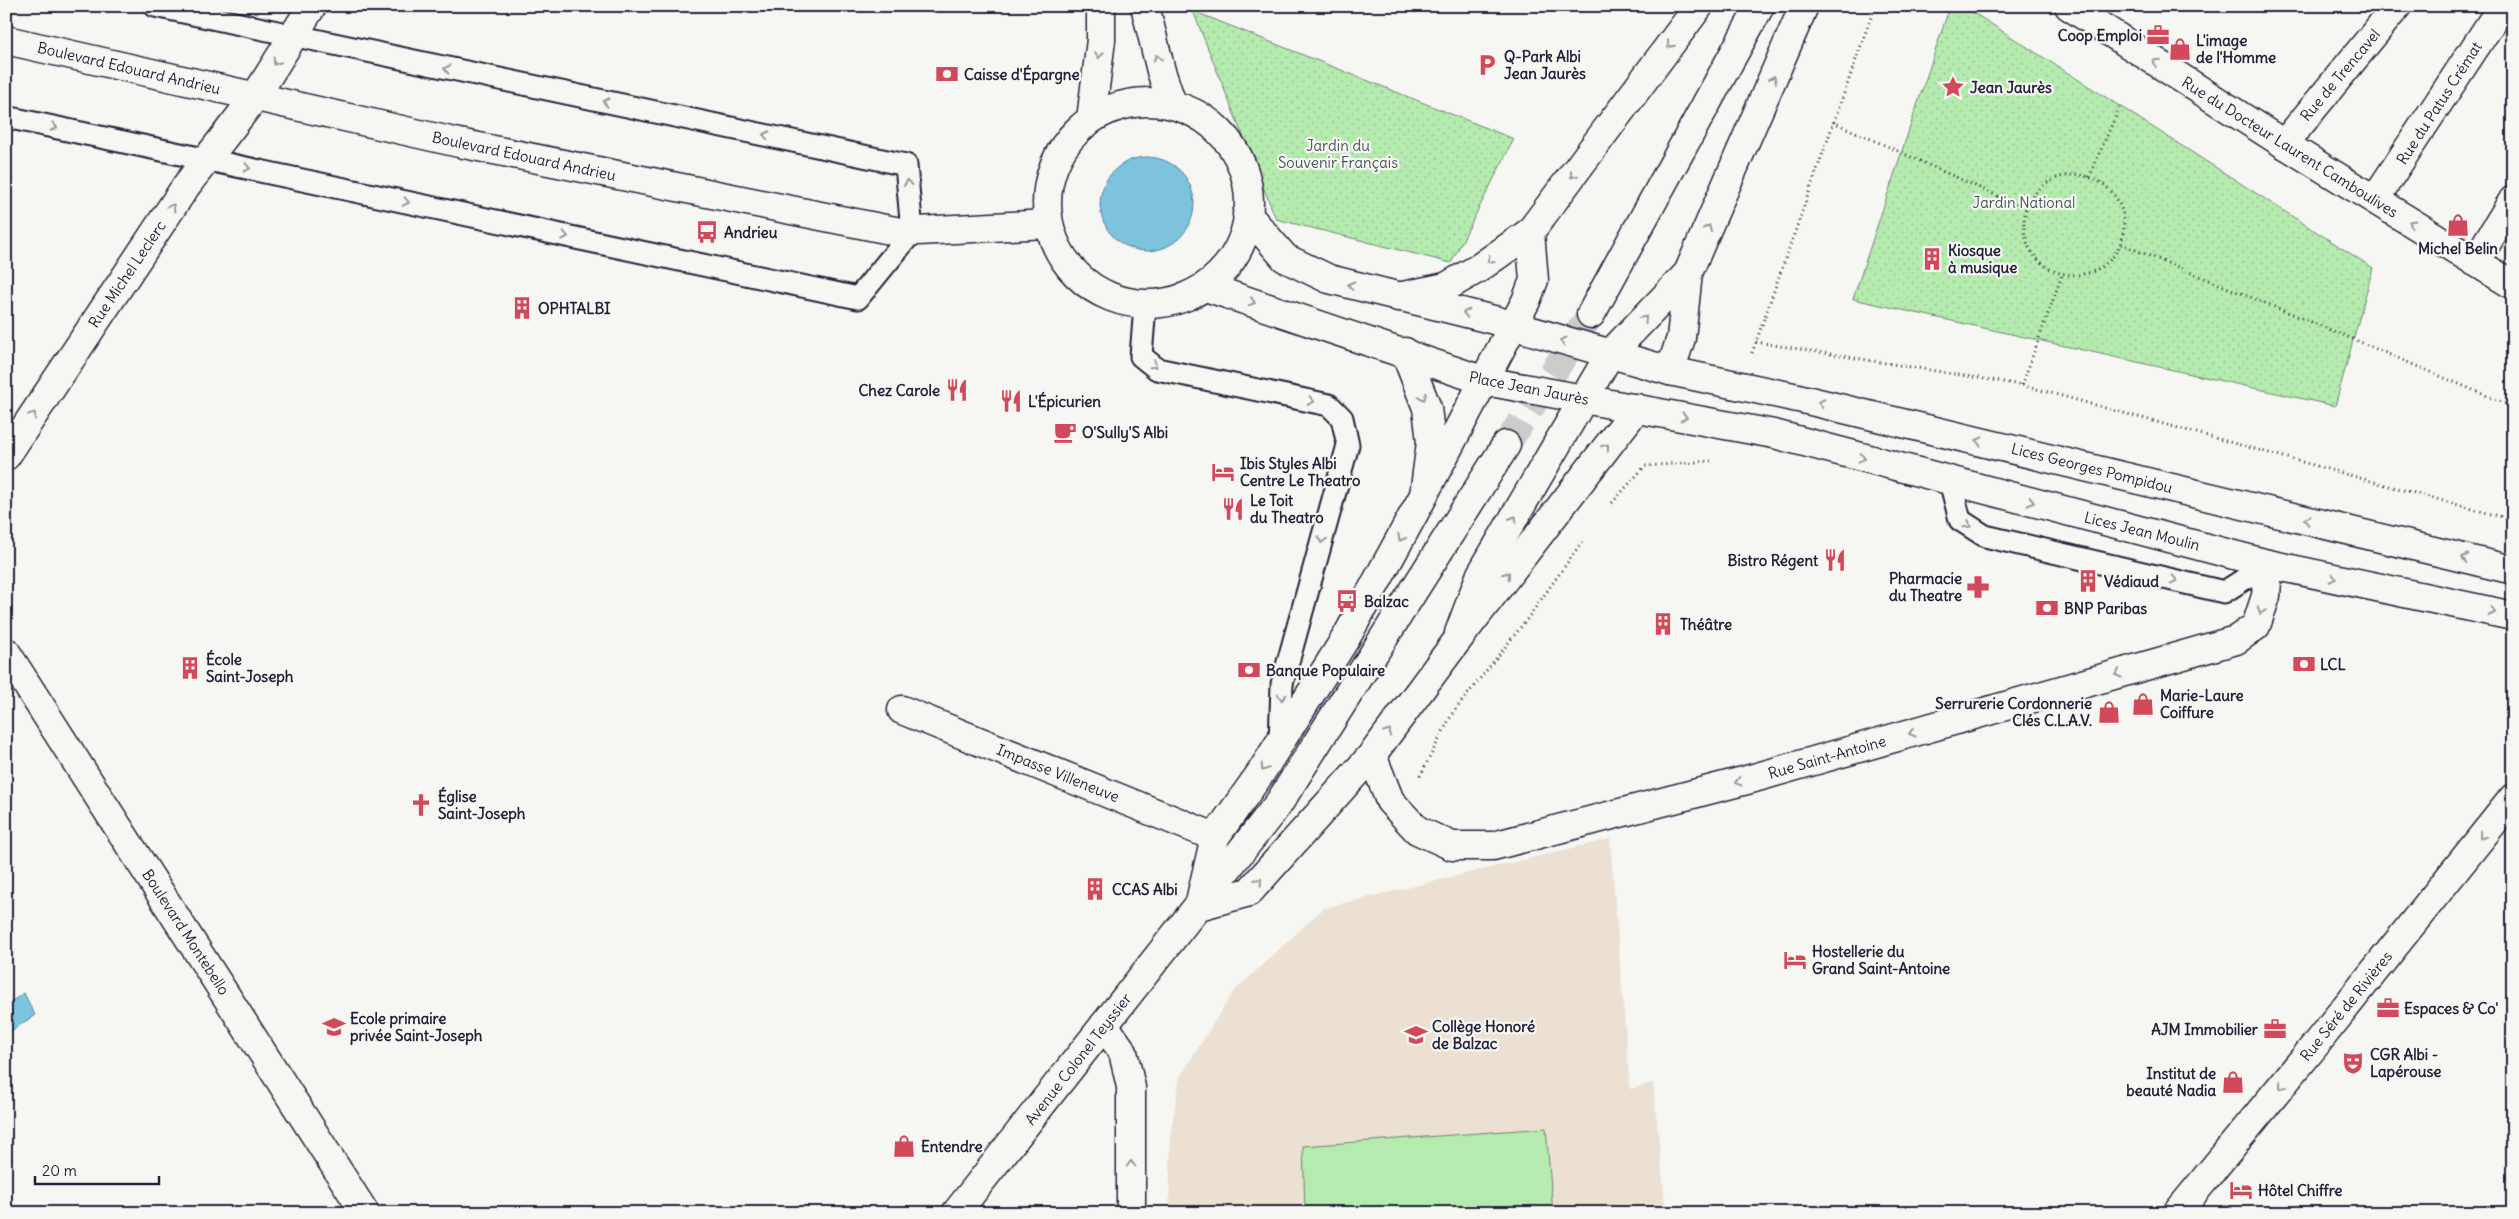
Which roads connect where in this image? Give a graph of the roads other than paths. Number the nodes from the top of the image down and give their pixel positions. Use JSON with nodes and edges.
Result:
{"nodes":[{"id":1,"x":155,"y":6,"type":"edge"},
{"id":2,"x":312,"y":6,"type":"edge"},
{"id":3,"x":1101,"y":6,"type":"edge"},
{"id":4,"x":1145,"y":6,"type":"edge"},
{"id":5,"x":1699,"y":6,"type":"edge"},
{"id":6,"x":1760,"y":6,"type":"edge"},
{"id":7,"x":1804,"y":6,"type":"edge"},
{"id":8,"x":2397,"y":6,"type":"edge"},
{"id":9,"x":2499,"y":6,"type":"edge"},
{"id":10,"x":2091,"y":11,"type":"edge"},
{"id":11,"x":292,"y":37,"type":"junction"},
{"id":12,"x":6,"y":40,"type":"edge"},
{"id":13,"x":255,"y":96,"type":"junction"},
{"id":14,"x":1172,"y":104,"type":"junction"},
{"id":15,"x":6,"y":117,"type":"edge"},
{"id":16,"x":1090,"y":119,"type":"junction"},
{"id":17,"x":2284,"y":144,"type":"junction"},
{"id":18,"x":206,"y":159,"type":"junction"},
{"id":19,"x":2375,"y":200,"type":"junction"},
{"id":20,"x":2513,"y":200,"type":"edge"},
{"id":21,"x":1247,"y":214,"type":"junction"},
{"id":22,"x":1047,"y":224,"type":"junction"},
{"id":23,"x":912,"y":232,"type":"junction"},
{"id":24,"x":1530,"y":232,"type":"junction"},
{"id":25,"x":2475,"y":262,"type":"junction"},
{"id":26,"x":1688,"y":272,"type":"junction"},
{"id":27,"x":2513,"y":285,"type":"edge"},
{"id":28,"x":1206,"y":287,"type":"junction"},
{"id":29,"x":1398,"y":297,"type":"junction"},
{"id":30,"x":1145,"y":306,"type":"junction"},
{"id":31,"x":1591,"y":314,"type":"tunnel mouth"},
{"id":32,"x":1513,"y":327,"type":"junction"},
{"id":33,"x":1405,"y":352,"type":"junction"},
{"id":34,"x":1610,"y":354,"type":"junction"},
{"id":35,"x":1670,"y":371,"type":"junction"},
{"id":36,"x":1485,"y":381,"type":"junction"},
{"id":37,"x":1585,"y":399,"type":"junction"},
{"id":38,"x":1636,"y":408,"type":"junction"},
{"id":39,"x":1774,"y":434,"type":"joint"},
{"id":40,"x":1506,"y":445,"type":"tunnel mouth"},
{"id":41,"x":6,"y":456,"type":"edge"},
{"id":42,"x":1950,"y":482,"type":"junction"},
{"id":43,"x":1424,"y":495,"type":"junction"},
{"id":44,"x":2268,"y":564,"type":"junction"},
{"id":45,"x":2513,"y":570,"type":"edge"},
{"id":46,"x":2513,"y":616,"type":"edge"},
{"id":47,"x":1456,"y":642,"type":"junction"},
{"id":48,"x":6,"y":652,"type":"edge"},
{"id":49,"x":902,"y":710,"type":"dead end"},
{"id":50,"x":1280,"y":742,"type":"junction"},
{"id":51,"x":1372,"y":755,"type":"junction"},
{"id":52,"x":2513,"y":798,"type":"edge"},
{"id":53,"x":1215,"y":837,"type":"junction"},
{"id":54,"x":1199,"y":906,"type":"junction"},
{"id":55,"x":1104,"y":1025,"type":"junction"},
{"id":56,"x":365,"y":1213,"type":"edge"},
{"id":57,"x":956,"y":1213,"type":"edge"},
{"id":58,"x":1131,"y":1213,"type":"edge"},
{"id":59,"x":2177,"y":1213,"type":"edge"}],
"edges":[{"from":1,"to":11,"type":"lane"},
{"from":2,"to":11,"type":"main road","name":"Rue Michel Leclerc"},
{"from":3,"to":16,"type":"main road","one_way":true},
{"from":14,"to":4,"type":"main road","one_way":true},
{"from":5,"to":24,"type":"main road","one_way":true},
{"from":6,"to":31,"type":"main road"},
{"from":26,"to":7,"type":"main road","one_way":true},
{"from":8,"to":17,"type":"main road","name":"Rue de Trencavel"},
{"from":9,"to":19,"type":"main road","name":"Rue du Patus Crémat"},
{"from":17,"to":10,"type":"main road","name":"Rue du Docteur Laurent Camboulives","one_way":true},
{"from":11,"to":13,"type":"main road","name":"Rue Michel Leclerc","one_way":true},
{"from":23,"to":11,"type":"lane","one_way":true},
{"from":12,"to":13,"type":"main road","name":"Boulevard Edouard Andrieu"},
{"from":13,"to":18,"type":"main road","name":"Rue Michel Leclerc"},
{"from":13,"to":23,"type":"main road","name":"Boulevard Edouard Andrieu"},
{"from":14,"to":16,"type":"main road"},
{"from":14,"to":21,"type":"main road"},
{"from":15,"to":18,"type":"lane","one_way":true},
{"from":16,"to":22,"type":"main road"},
{"from":17,"to":19,"type":"main road","name":"Rue du Docteur Laurent Camboulives"},
{"from":18,"to":23,"type":"lane","one_way":true},
{"from":41,"to":18,"type":"main road","name":"Rue Michel Leclerc","one_way":true},
{"from":25,"to":19,"type":"main road","name":"Rue du Docteur Laurent Camboulives","one_way":true},
{"from":20,"to":25,"type":"main road"},
{"from":21,"to":28,"type":"main road"},
{"from":29,"to":21,"type":"main road","one_way":true},
{"from":22,"to":23,"type":"main road","name":"Boulevard Edouard Andrieu"},
{"from":22,"to":30,"type":"main road"},
{"from":24,"to":29,"type":"main road","one_way":true},
{"from":24,"to":32,"type":"main road"},
{"from":25,"to":27,"type":"main road","name":"Rue du Docteur Laurent Camboulives"},
{"from":34,"to":26,"type":"main road","one_way":true},
{"from":26,"to":35,"type":"main road"},
{"from":28,"to":30,"type":"main road"},
{"from":28,"to":33,"type":"main road","name":"Place Jean Jaurès","one_way":true},
{"from":32,"to":29,"type":"main road","one_way":true},
{"from":30,"to":50,"type":"lane","one_way":true},
{"from":34,"to":32,"type":"main road","one_way":true},
{"from":32,"to":36,"type":"main road"},
{"from":33,"to":36,"type":"main road","name":"Place Jean Jaurès"},
{"from":33,"to":43,"type":"main road","one_way":true},
{"from":34,"to":35,"type":"main road"},
{"from":34,"to":37,"type":"main road"},
{"from":45,"to":35,"type":"main road","name":"Lices Georges Pompidou","one_way":true},
{"from":36,"to":37,"type":"main road","name":"Place Jean Jaurès"},
{"from":36,"to":43,"type":"main road"},
{"from":37,"to":38,"type":"main road","name":"Place Jean Jaurès"},
{"from":47,"to":37,"type":"main road","one_way":true},
{"from":38,"to":39,"type":"main road","name":"Place Jean Jaurès","one_way":true},
{"from":47,"to":38,"type":"main road","one_way":true},
{"from":39,"to":42,"type":"main road","name":"Lices Jean Moulin","one_way":true},
{"from":40,"to":54,"type":"main road","name":"Avenue Colonel Teyssier"},
{"from":42,"to":44,"type":"main road","name":"Lices Jean Moulin","one_way":true},
{"from":42,"to":44,"type":"lane","one_way":true},
{"from":43,"to":50,"type":"main road","one_way":true},
{"from":44,"to":46,"type":"main road","name":"Lices Jean Moulin","one_way":true},
{"from":44,"to":51,"type":"main road","name":"Rue Saint-Antoine","one_way":true},
{"from":51,"to":47,"type":"main road","one_way":true},
{"from":48,"to":56,"type":"main road","name":"Boulevard Montebello"},
{"from":49,"to":53,"type":"main road","name":"Impasse Villeneuve"},
{"from":50,"to":53,"type":"main road","one_way":true},
{"from":54,"to":51,"type":"main road","one_way":true},
{"from":52,"to":59,"type":"main road","name":"Rue Séré de Rivières","one_way":true},
{"from":53,"to":54,"type":"main road"},
{"from":54,"to":55,"type":"main road","name":"Avenue Colonel Teyssier"},
{"from":55,"to":57,"type":"main road","name":"Avenue Colonel Teyssier"},
{"from":58,"to":55,"type":"main road","one_way":true}]}
